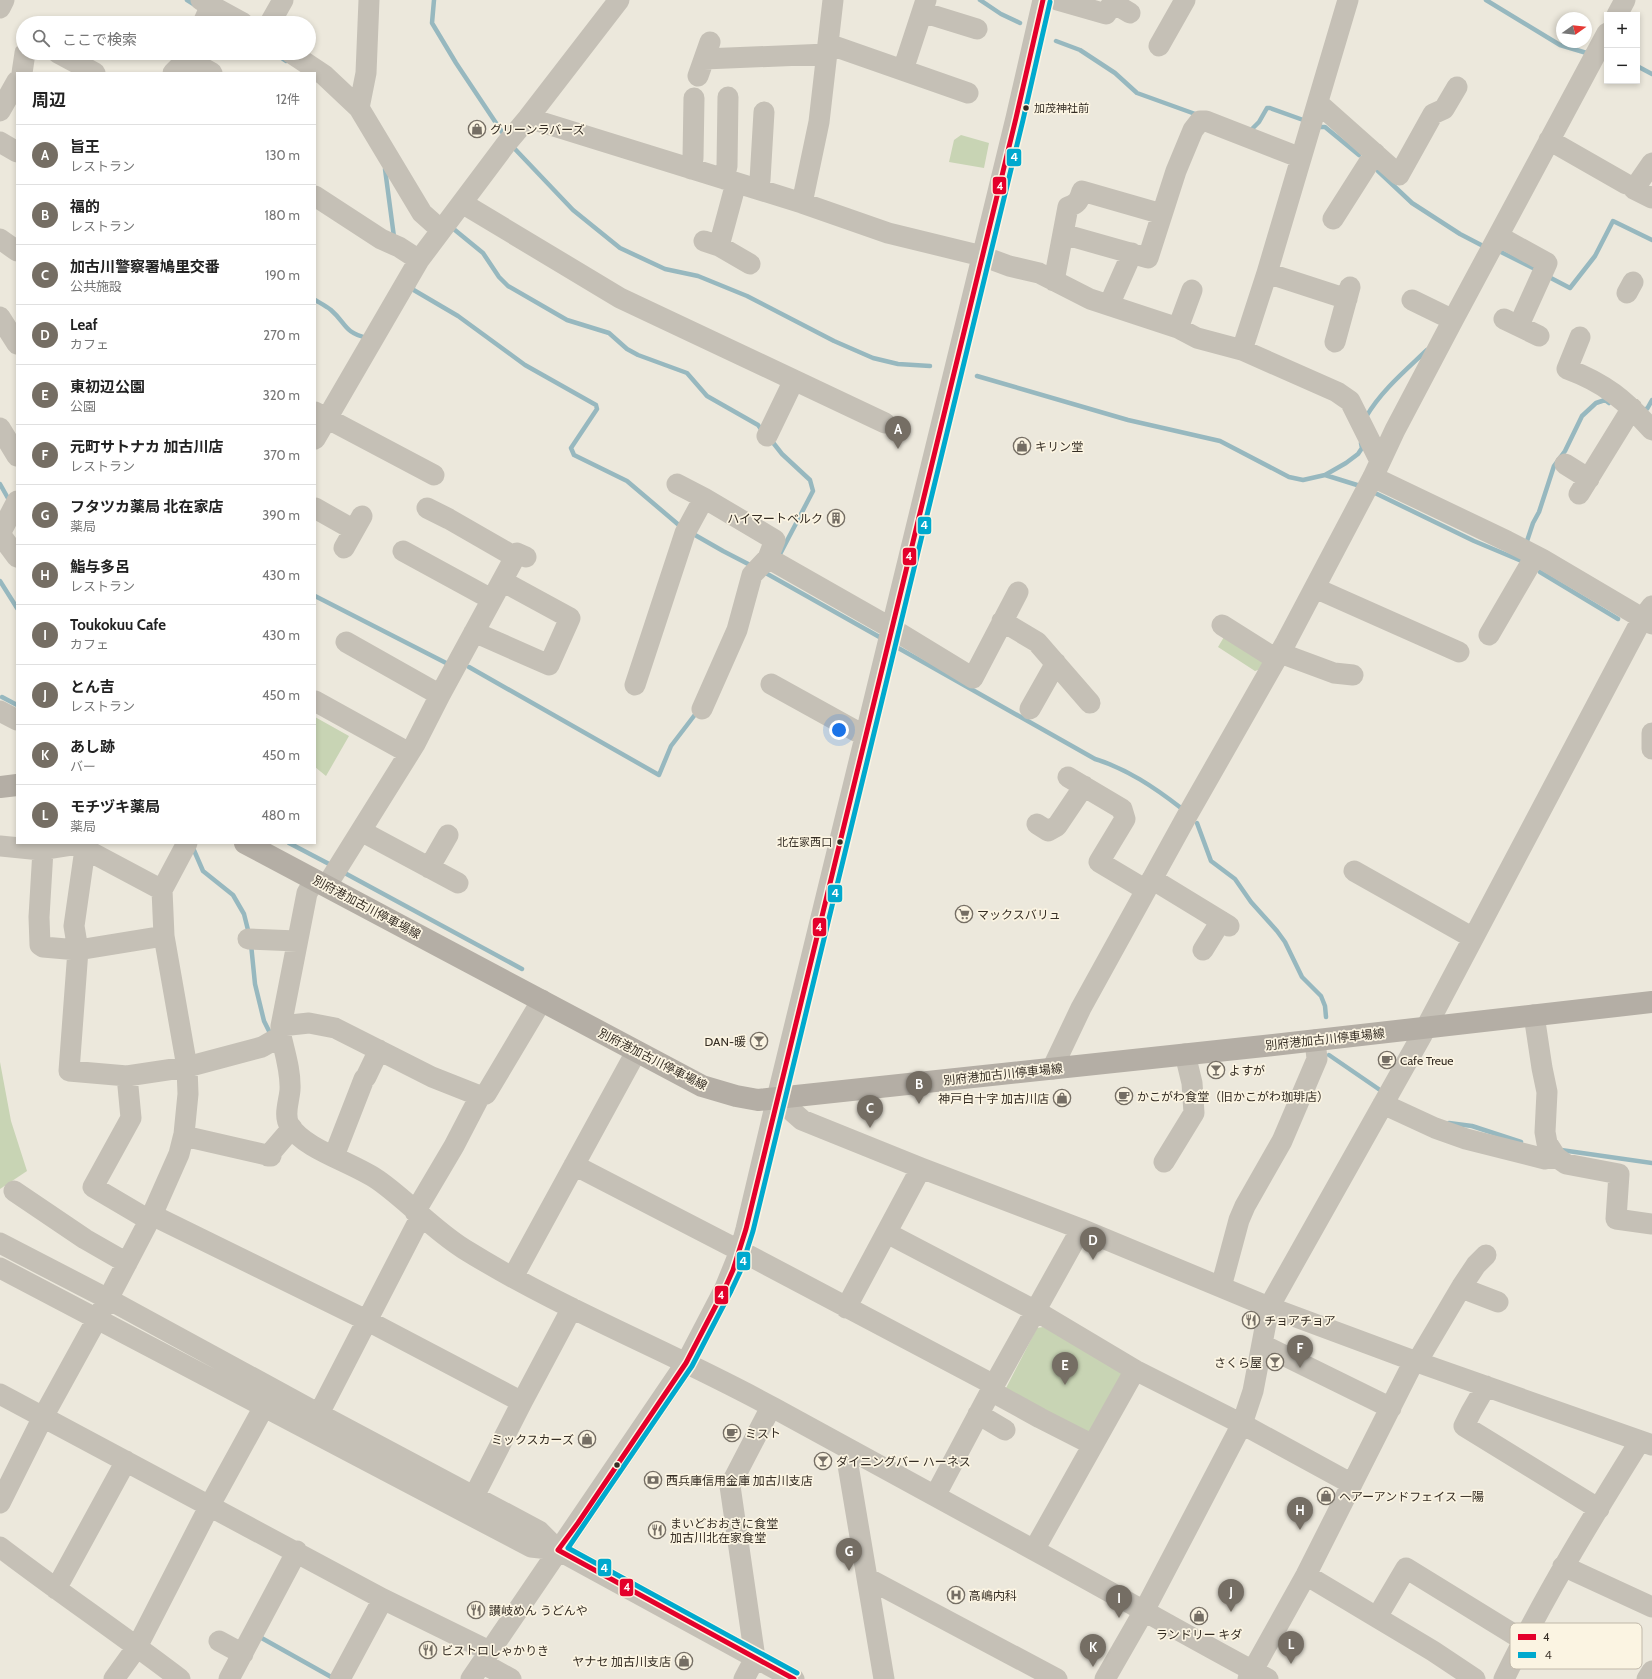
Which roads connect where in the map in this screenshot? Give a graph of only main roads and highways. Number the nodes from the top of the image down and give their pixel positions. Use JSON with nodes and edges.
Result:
{"nodes":[{"id":1,"x":16,"y":785,"type":"edge"},
{"id":2,"x":0,"y":787,"type":"edge"},
{"id":3,"x":247,"y":844,"type":"edge"},
{"id":4,"x":1652,"y":1002,"type":"edge"}],
"edges":[{"from":1,"to":2,"type":"main road"},
{"from":3,"to":4,"type":"main road","name":"別府港加古川停車場線"}]}
